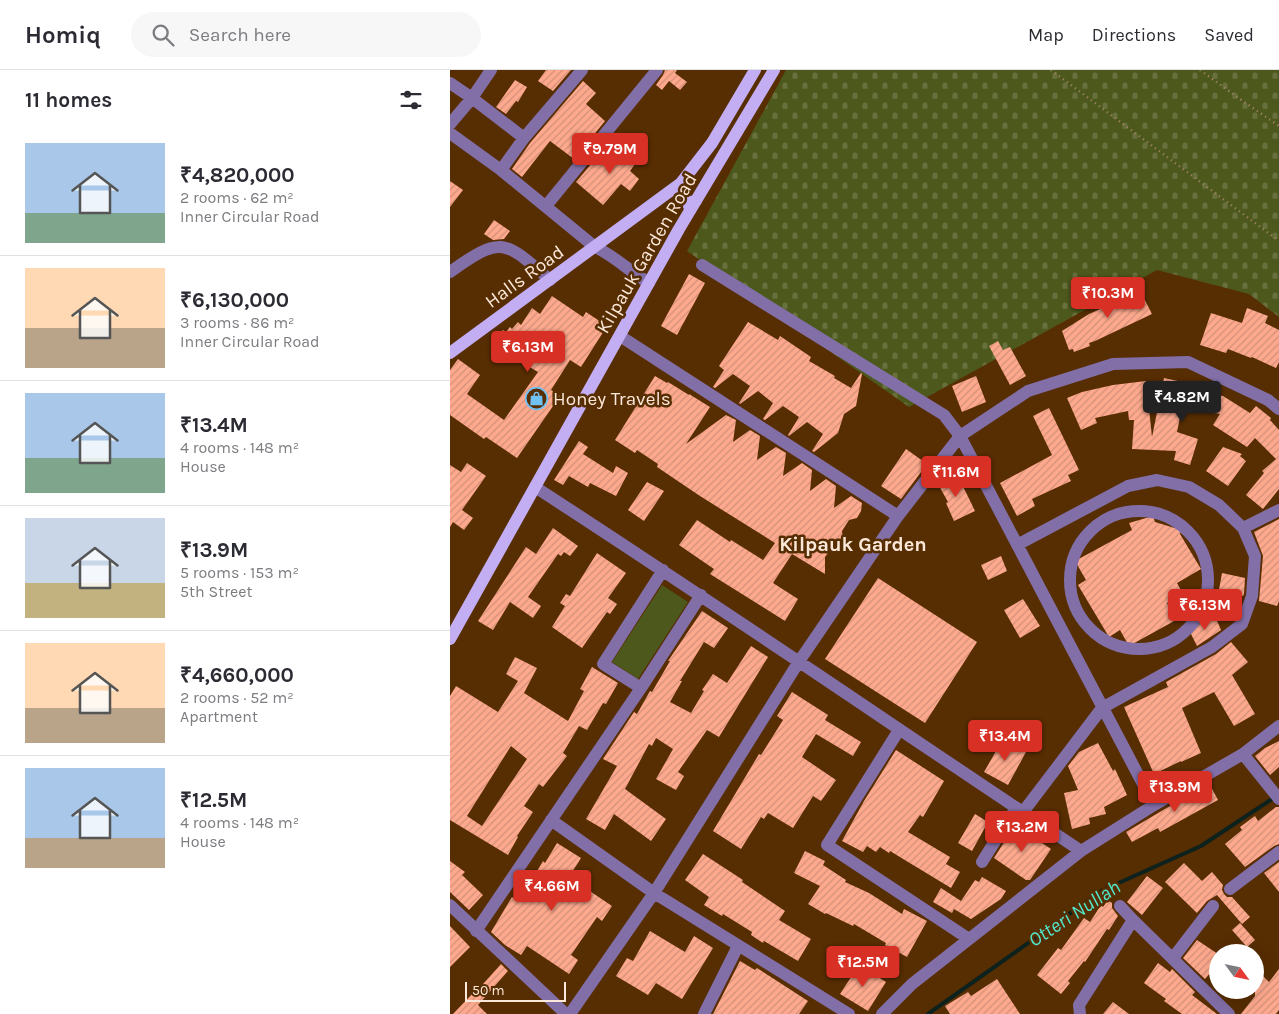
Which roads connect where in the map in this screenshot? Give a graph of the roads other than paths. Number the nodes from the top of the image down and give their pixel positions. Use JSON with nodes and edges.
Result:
{"nodes":[{"id":1,"x":491,"y":70,"type":"edge"},
{"id":2,"x":582,"y":70,"type":"edge"},
{"id":3,"x":657,"y":70,"type":"edge"},
{"id":4,"x":755,"y":70,"type":"edge"},
{"id":5,"x":774,"y":70,"type":"edge"},
{"id":6,"x":450,"y":83,"type":"edge"},
{"id":7,"x":472,"y":98,"type":"junction"},
{"id":8,"x":450,"y":124,"type":"edge"},
{"id":9,"x":450,"y":133,"type":"edge"},
{"id":10,"x":524,"y":138,"type":"junction"},
{"id":11,"x":501,"y":170,"type":"junction"},
{"id":12,"x":681,"y":183,"type":"junction"},
{"id":13,"x":696,"y":201,"type":"junction"},
{"id":14,"x":546,"y":206,"type":"junction"},
{"id":15,"x":595,"y":247,"type":"junction"},
{"id":16,"x":702,"y":265,"type":"dead end"},
{"id":17,"x":450,"y":272,"type":"edge"},
{"id":18,"x":550,"y":280,"type":"junction"},
{"id":19,"x":649,"y":283,"type":"junction"},
{"id":20,"x":620,"y":336,"type":"junction"},
{"id":21,"x":450,"y":353,"type":"edge"},
{"id":22,"x":1279,"y":409,"type":"edge"},
{"id":23,"x":960,"y":436,"type":"junction"},
{"id":24,"x":535,"y":487,"type":"junction"},
{"id":25,"x":1279,"y":510,"type":"edge"},
{"id":26,"x":898,"y":516,"type":"junction"},
{"id":27,"x":1243,"y":528,"type":"junction"},
{"id":28,"x":1017,"y":545,"type":"junction"},
{"id":29,"x":663,"y":570,"type":"junction"},
{"id":30,"x":701,"y":595,"type":"junction"},
{"id":31,"x":1078,"y":615,"type":"junction"},
{"id":32,"x":1058,"y":624,"type":"junction"},
{"id":33,"x":450,"y":639,"type":"edge"},
{"id":34,"x":798,"y":662,"type":"junction"},
{"id":35,"x":641,"y":688,"type":"junction"},
{"id":36,"x":1102,"y":708,"type":"junction"},
{"id":37,"x":1279,"y":726,"type":"edge"},
{"id":38,"x":899,"y":730,"type":"junction"},
{"id":39,"x":1243,"y":754,"type":"junction"},
{"id":40,"x":1279,"y":799,"type":"edge"},
{"id":41,"x":1154,"y":805,"type":"junction"},
{"id":42,"x":1019,"y":810,"type":"junction"},
{"id":43,"x":551,"y":820,"type":"junction"},
{"id":44,"x":1081,"y":852,"type":"junction"},
{"id":45,"x":1279,"y":852,"type":"edge"},
{"id":46,"x":982,"y":862,"type":"dead end"},
{"id":47,"x":1230,"y":889,"type":"dead end"},
{"id":48,"x":654,"y":893,"type":"junction"},
{"id":49,"x":450,"y":905,"type":"edge"},
{"id":50,"x":1120,"y":906,"type":"dead end"},
{"id":51,"x":1214,"y":906,"type":"dead end"},
{"id":52,"x":1133,"y":920,"type":"junction"},
{"id":53,"x":476,"y":931,"type":"junction"},
{"id":54,"x":969,"y":939,"type":"junction"},
{"id":55,"x":738,"y":946,"type":"junction"},
{"id":56,"x":1173,"y":958,"type":"junction"},
{"id":57,"x":566,"y":1014,"type":"edge"},
{"id":58,"x":570,"y":1014,"type":"edge"},
{"id":59,"x":704,"y":1014,"type":"edge"},
{"id":60,"x":849,"y":1014,"type":"edge"},
{"id":61,"x":882,"y":1014,"type":"edge"},
{"id":62,"x":1080,"y":1014,"type":"edge"},
{"id":63,"x":1229,"y":1014,"type":"edge"}],
"edges":[{"from":1,"to":7,"type":"street"},
{"from":2,"to":10,"type":"street"},
{"from":3,"to":14,"type":"street"},
{"from":4,"to":12,"type":"main road","name":"Kilpauk Garden Road"},
{"from":5,"to":13,"type":"main road","name":"Kilpauk Garden Road"},
{"from":6,"to":7,"type":"street"},
{"from":7,"to":8,"type":"street"},
{"from":7,"to":10,"type":"street"},
{"from":9,"to":11,"type":"street"},
{"from":10,"to":11,"type":"street"},
{"from":11,"to":14,"type":"street"},
{"from":12,"to":13,"type":"main road"},
{"from":12,"to":15,"type":"main road","name":"Kilpauk Garden Road"},
{"from":13,"to":19,"type":"main road","name":"Kilpauk Garden Road"},
{"from":14,"to":15,"type":"street"},
{"from":15,"to":18,"type":"main road","name":"Halls Road"},
{"from":15,"to":19,"type":"street"},
{"from":16,"to":23,"type":"street"},
{"from":17,"to":18,"type":"street"},
{"from":18,"to":21,"type":"main road","name":"Halls Road"},
{"from":19,"to":20,"type":"main road","name":"Kilpauk Garden Road"},
{"from":20,"to":24,"type":"main road","name":"Kilpauk Garden Road"},
{"from":20,"to":26,"type":"street"},
{"from":22,"to":23,"type":"street"},
{"from":23,"to":26,"type":"street"},
{"from":23,"to":28,"type":"street"},
{"from":24,"to":29,"type":"street"},
{"from":24,"to":33,"type":"main road","name":"Kilpauk Garden Road"},
{"from":25,"to":27,"type":"street"},
{"from":26,"to":34,"type":"street"},
{"from":27,"to":28,"type":"street"},
{"from":27,"to":36,"type":"street"},
{"from":28,"to":32,"type":"street"},
{"from":29,"to":30,"type":"street"},
{"from":29,"to":35,"type":"street"},
{"from":30,"to":34,"type":"street"},
{"from":30,"to":35,"type":"street"},
{"from":31,"to":31,"type":"street"},
{"from":31,"to":32,"type":"street"},
{"from":32,"to":36,"type":"street"},
{"from":34,"to":38,"type":"street"},
{"from":34,"to":48,"type":"street"},
{"from":35,"to":43,"type":"street"},
{"from":36,"to":41,"type":"street"},
{"from":36,"to":42,"type":"street"},
{"from":37,"to":39,"type":"street"},
{"from":38,"to":42,"type":"street"},
{"from":38,"to":54,"type":"street"},
{"from":39,"to":40,"type":"street"},
{"from":39,"to":41,"type":"street"},
{"from":41,"to":44,"type":"street"},
{"from":42,"to":44,"type":"street"},
{"from":42,"to":46,"type":"street"},
{"from":43,"to":48,"type":"street"},
{"from":43,"to":53,"type":"street"},
{"from":44,"to":54,"type":"street"},
{"from":45,"to":47,"type":"street"},
{"from":48,"to":55,"type":"street"},
{"from":48,"to":58,"type":"street"},
{"from":49,"to":53,"type":"street"},
{"from":50,"to":52,"type":"street"},
{"from":51,"to":56,"type":"street"},
{"from":52,"to":56,"type":"street"},
{"from":52,"to":62,"type":"street"},
{"from":53,"to":57,"type":"street"},
{"from":54,"to":61,"type":"street"},
{"from":55,"to":59,"type":"street"},
{"from":55,"to":60,"type":"street"},
{"from":56,"to":63,"type":"street"}]}
